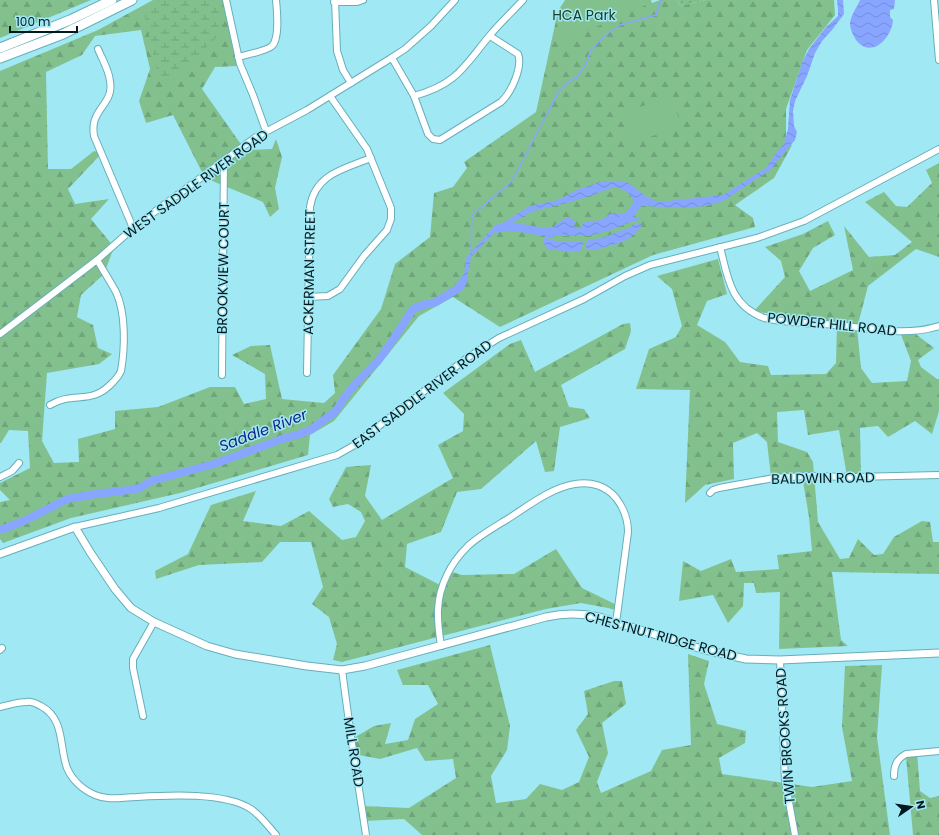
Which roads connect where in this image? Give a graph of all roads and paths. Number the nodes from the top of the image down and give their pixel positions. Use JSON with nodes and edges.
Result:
{"nodes":[{"id":1,"x":112,"y":0,"type":"edge"},
{"id":2,"x":132,"y":0,"type":"edge"},
{"id":3,"x":226,"y":0,"type":"edge"},
{"id":4,"x":276,"y":0,"type":"edge"},
{"id":5,"x":363,"y":0,"type":"edge"},
{"id":6,"x":455,"y":0,"type":"edge"},
{"id":7,"x":524,"y":0,"type":"edge"},
{"id":8,"x":934,"y":0,"type":"edge"},
{"id":9,"x":334,"y":1,"type":"edge"},
{"id":10,"x":490,"y":36,"type":"junction"},
{"id":11,"x":0,"y":48,"type":"edge"},
{"id":12,"x":98,"y":49,"type":"dead end"},
{"id":13,"x":238,"y":57,"type":"junction"},
{"id":14,"x":0,"y":58,"type":"edge"},
{"id":15,"x":392,"y":58,"type":"junction"},
{"id":16,"x":939,"y":60,"type":"edge"},
{"id":17,"x":351,"y":83,"type":"junction"},
{"id":18,"x":330,"y":96,"type":"junction"},
{"id":19,"x":414,"y":96,"type":"junction"},
{"id":20,"x":266,"y":132,"type":"junction"},
{"id":21,"x":939,"y":149,"type":"edge"},
{"id":22,"x":371,"y":158,"type":"junction"},
{"id":23,"x":224,"y":160,"type":"junction"},
{"id":24,"x":133,"y":228,"type":"junction"},
{"id":25,"x":720,"y":247,"type":"junction"},
{"id":26,"x":96,"y":260,"type":"junction"},
{"id":27,"x":308,"y":297,"type":"junction"},
{"id":28,"x":939,"y":326,"type":"edge"},
{"id":29,"x":0,"y":334,"type":"edge"},
{"id":30,"x":307,"y":373,"type":"dead end"},
{"id":31,"x":222,"y":375,"type":"dead end"},
{"id":32,"x":50,"y":405,"type":"dead end"},
{"id":33,"x":19,"y":463,"type":"dead end"},
{"id":34,"x":939,"y":475,"type":"edge"},
{"id":35,"x":0,"y":477,"type":"edge"},
{"id":36,"x":710,"y":493,"type":"dead end"},
{"id":37,"x":75,"y":528,"type":"junction"},
{"id":38,"x":0,"y":554,"type":"edge"},
{"id":39,"x":154,"y":622,"type":"junction"},
{"id":40,"x":616,"y":623,"type":"junction"},
{"id":41,"x":441,"y":646,"type":"junction"},
{"id":42,"x":939,"y":653,"type":"edge"},
{"id":43,"x":780,"y":660,"type":"junction"},
{"id":44,"x":342,"y":670,"type":"junction"},
{"id":45,"x":0,"y":707,"type":"edge"},
{"id":46,"x":143,"y":716,"type":"dead end"},
{"id":47,"x":939,"y":751,"type":"edge"},
{"id":48,"x":894,"y":776,"type":"dead end"},
{"id":49,"x":276,"y":835,"type":"edge"},
{"id":50,"x":366,"y":835,"type":"edge"},
{"id":51,"x":795,"y":835,"type":"edge"}],
"edges":[{"from":1,"to":11,"type":"highway"},
{"from":2,"to":14,"type":"highway"},
{"from":3,"to":13,"type":"street"},
{"from":4,"to":13,"type":"street"},
{"from":5,"to":9,"type":"street"},
{"from":6,"to":15,"type":"street","name":"WEST SADDLE RIVER ROAD"},
{"from":7,"to":10,"type":"street"},
{"from":8,"to":16,"type":"street"},
{"from":9,"to":17,"type":"street"},
{"from":10,"to":19,"type":"street"},
{"from":10,"to":19,"type":"street"},
{"from":12,"to":24,"type":"street"},
{"from":13,"to":20,"type":"street"},
{"from":15,"to":17,"type":"street","name":"WEST SADDLE RIVER ROAD"},
{"from":15,"to":19,"type":"street"},
{"from":17,"to":18,"type":"street","name":"WEST SADDLE RIVER ROAD"},
{"from":18,"to":20,"type":"street","name":"WEST SADDLE RIVER ROAD"},
{"from":18,"to":22,"type":"street"},
{"from":20,"to":23,"type":"street","name":"WEST SADDLE RIVER ROAD"},
{"from":21,"to":25,"type":"street","name":"EAST SADDLE RIVER ROAD"},
{"from":22,"to":27,"type":"street","name":"ACKERMAN STREET"},
{"from":22,"to":27,"type":"street"},
{"from":23,"to":24,"type":"street","name":"WEST SADDLE RIVER ROAD"},
{"from":23,"to":31,"type":"street","name":"BROOKVIEW COURT"},
{"from":24,"to":26,"type":"street","name":"WEST SADDLE RIVER ROAD"},
{"from":25,"to":28,"type":"street","name":"POWDER HILL ROAD"},
{"from":25,"to":37,"type":"street","name":"EAST SADDLE RIVER ROAD"},
{"from":26,"to":29,"type":"street","name":"WEST SADDLE RIVER ROAD"},
{"from":26,"to":32,"type":"street"},
{"from":27,"to":30,"type":"street","name":"ACKERMAN STREET"},
{"from":33,"to":35,"type":"street"},
{"from":34,"to":36,"type":"street","name":"BALDWIN ROAD"},
{"from":37,"to":38,"type":"main road","name":"EAST SADDLE RIVER ROAD"},
{"from":37,"to":39,"type":"main road","name":"CHESTNUT RIDGE ROAD"},
{"from":39,"to":44,"type":"main road","name":"CHESTNUT RIDGE ROAD"},
{"from":39,"to":46,"type":"street"},
{"from":40,"to":41,"type":"main road","name":"CHESTNUT RIDGE ROAD"},
{"from":40,"to":41,"type":"street"},
{"from":40,"to":43,"type":"main road","name":"CHESTNUT RIDGE ROAD"},
{"from":41,"to":44,"type":"main road","name":"CHESTNUT RIDGE ROAD"},
{"from":42,"to":43,"type":"main road","name":"CHESTNUT RIDGE ROAD"},
{"from":43,"to":51,"type":"street","name":"TWIN BROOKS ROAD"},
{"from":44,"to":50,"type":"street","name":"MILL ROAD"},
{"from":45,"to":49,"type":"street"},
{"from":47,"to":48,"type":"street"}]}
